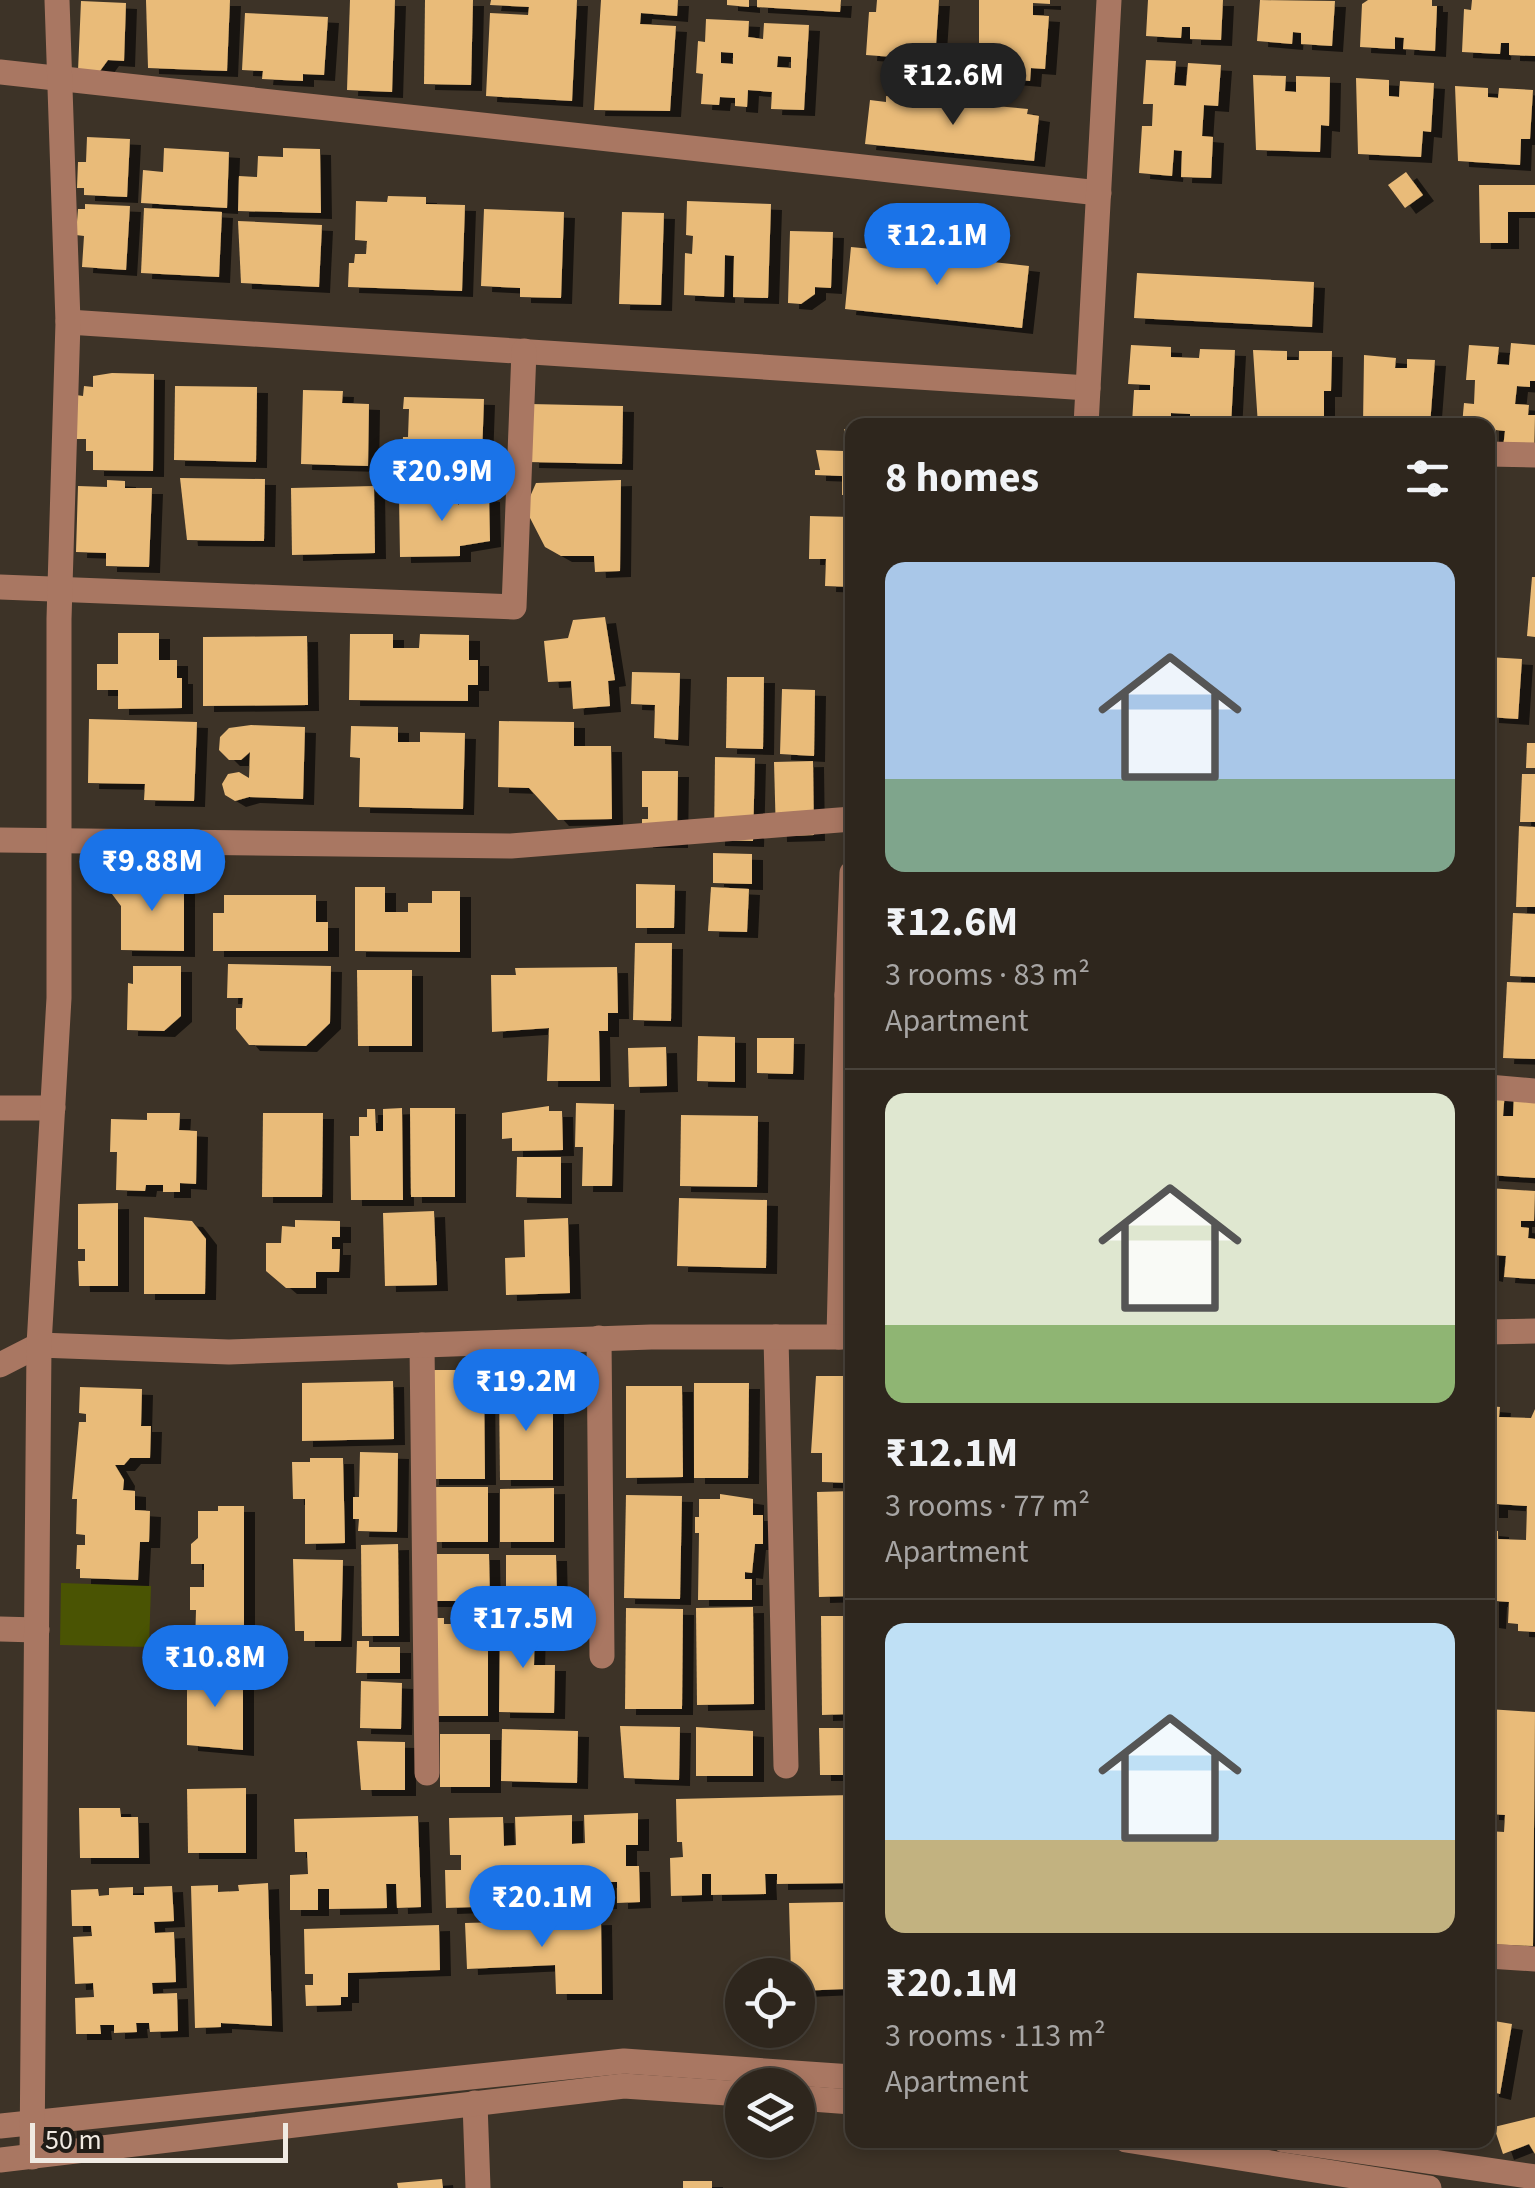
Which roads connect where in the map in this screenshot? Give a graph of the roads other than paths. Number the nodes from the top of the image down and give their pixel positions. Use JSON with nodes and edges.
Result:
{"nodes":[{"id":1,"x":57,"y":0,"type":"edge"},
{"id":2,"x":1108,"y":0,"type":"edge"},
{"id":3,"x":0,"y":72,"type":"edge"},
{"id":4,"x":60,"y":77,"type":"junction"},
{"id":5,"x":1099,"y":193,"type":"junction"},
{"id":6,"x":68,"y":322,"type":"junction"},
{"id":7,"x":524,"y":351,"type":"junction"},
{"id":8,"x":1088,"y":388,"type":"junction"},
{"id":9,"x":1086,"y":418,"type":"edge"},
{"id":10,"x":1495,"y":454,"type":"edge"},
{"id":11,"x":1535,"y":454,"type":"edge"},
{"id":12,"x":60,"y":586,"type":"junction"},
{"id":13,"x":0,"y":587,"type":"edge"},
{"id":14,"x":845,"y":820,"type":"edge"},
{"id":15,"x":0,"y":840,"type":"edge"},
{"id":16,"x":59,"y":840,"type":"junction"},
{"id":17,"x":1495,"y":1088,"type":"edge"},
{"id":18,"x":1535,"y":1091,"type":"edge"},
{"id":19,"x":0,"y":1108,"type":"edge"},
{"id":20,"x":53,"y":1108,"type":"junction"},
{"id":21,"x":1535,"y":1331,"type":"edge"},
{"id":22,"x":1495,"y":1332,"type":"edge"},
{"id":23,"x":776,"y":1337,"type":"junction"},
{"id":24,"x":845,"y":1337,"type":"edge"},
{"id":25,"x":599,"y":1338,"type":"junction"},
{"id":26,"x":39,"y":1345,"type":"junction"},
{"id":27,"x":422,"y":1345,"type":"junction"},
{"id":28,"x":0,"y":1364,"type":"edge"},
{"id":29,"x":0,"y":1630,"type":"edge"},
{"id":30,"x":37,"y":1630,"type":"junction"},
{"id":31,"x":602,"y":1656,"type":"dead end"},
{"id":32,"x":786,"y":1766,"type":"dead end"},
{"id":33,"x":427,"y":1773,"type":"dead end"},
{"id":34,"x":1495,"y":1956,"type":"edge"},
{"id":35,"x":1535,"y":1959,"type":"edge"},
{"id":36,"x":845,"y":2077,"type":"edge"},
{"id":37,"x":725,"y":2093,"type":"edge"},
{"id":38,"x":815,"y":2099,"type":"edge"},
{"id":39,"x":845,"y":2101,"type":"edge"},
{"id":40,"x":475,"y":2103,"type":"junction"},
{"id":41,"x":33,"y":2122,"type":"junction"},
{"id":42,"x":0,"y":2126,"type":"edge"},
{"id":43,"x":1176,"y":2148,"type":"edge"},
{"id":44,"x":1337,"y":2148,"type":"edge"},
{"id":45,"x":32,"y":2157,"type":"junction"},
{"id":46,"x":0,"y":2160,"type":"edge"},
{"id":47,"x":1535,"y":2178,"type":"edge"},
{"id":48,"x":478,"y":2188,"type":"edge"},
{"id":49,"x":1429,"y":2188,"type":"edge"}],
"edges":[{"from":1,"to":4,"type":"street"},
{"from":2,"to":5,"type":"street"},
{"from":3,"to":4,"type":"street"},
{"from":4,"to":5,"type":"street"},
{"from":4,"to":6,"type":"street"},
{"from":5,"to":8,"type":"street"},
{"from":6,"to":7,"type":"street"},
{"from":6,"to":12,"type":"street"},
{"from":7,"to":8,"type":"street"},
{"from":7,"to":12,"type":"street"},
{"from":8,"to":9,"type":"street"},
{"from":10,"to":11,"type":"street"},
{"from":12,"to":13,"type":"street"},
{"from":12,"to":16,"type":"street"},
{"from":14,"to":16,"type":"street"},
{"from":15,"to":16,"type":"street"},
{"from":16,"to":20,"type":"street"},
{"from":17,"to":18,"type":"street"},
{"from":19,"to":20,"type":"street"},
{"from":20,"to":26,"type":"street"},
{"from":21,"to":22,"type":"street"},
{"from":23,"to":24,"type":"street"},
{"from":23,"to":25,"type":"street"},
{"from":23,"to":32,"type":"street"},
{"from":25,"to":27,"type":"street"},
{"from":25,"to":31,"type":"street"},
{"from":26,"to":27,"type":"street"},
{"from":26,"to":28,"type":"street"},
{"from":26,"to":30,"type":"street"},
{"from":27,"to":33,"type":"street"},
{"from":29,"to":30,"type":"street"},
{"from":30,"to":41,"type":"street"},
{"from":34,"to":35,"type":"street"},
{"from":36,"to":41,"type":"street"},
{"from":37,"to":40,"type":"street"},
{"from":38,"to":39,"type":"street"},
{"from":40,"to":45,"type":"street"},
{"from":40,"to":48,"type":"street"},
{"from":41,"to":42,"type":"street"},
{"from":41,"to":45,"type":"street"},
{"from":43,"to":49,"type":"street"},
{"from":44,"to":47,"type":"street"},
{"from":45,"to":46,"type":"street"}]}
